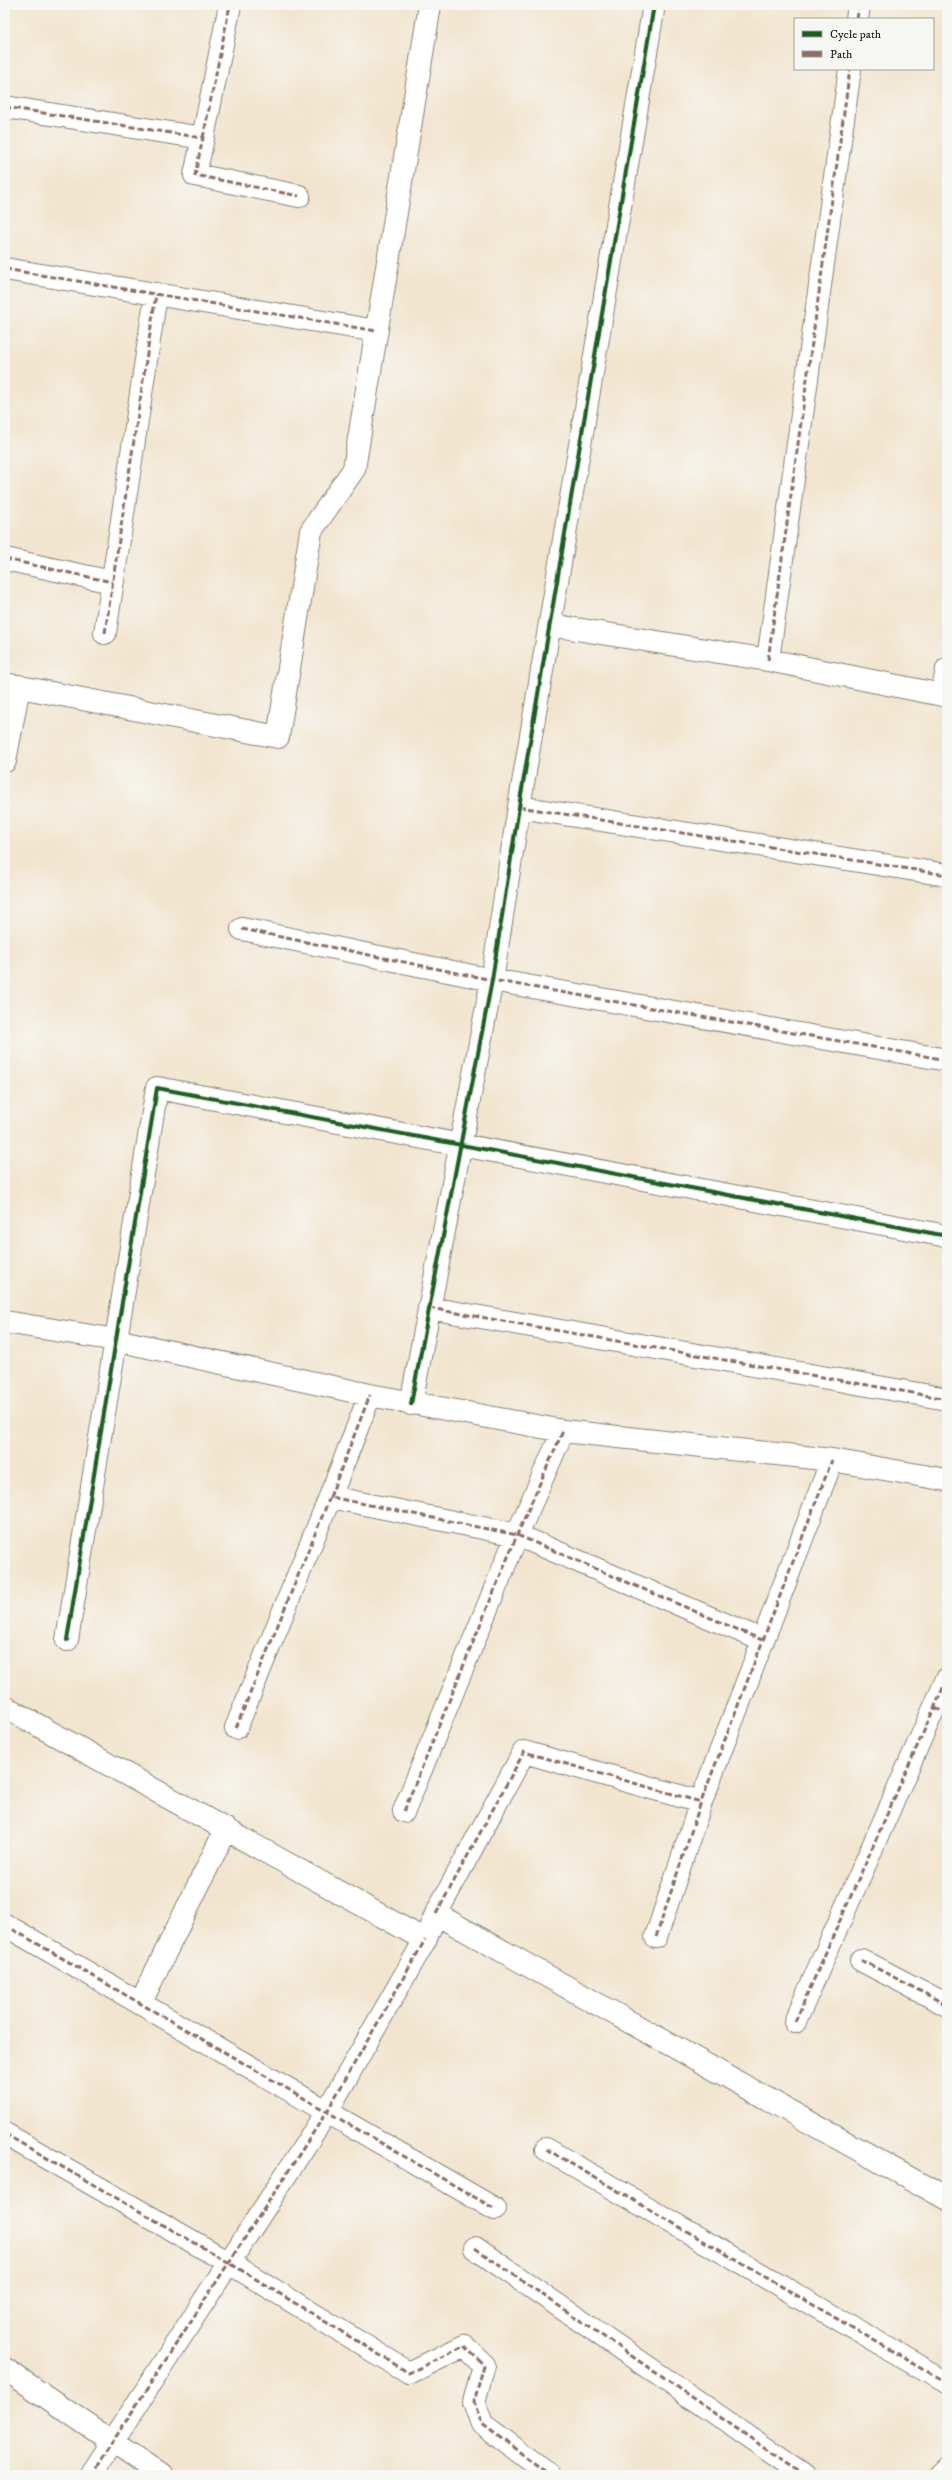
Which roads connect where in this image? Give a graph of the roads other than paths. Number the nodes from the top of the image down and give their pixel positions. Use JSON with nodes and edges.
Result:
{"nodes":[{"id":1,"x":230,"y":5,"type":"edge"},
{"id":2,"x":430,"y":5,"type":"edge"},
{"id":3,"x":654,"y":5,"type":"edge"},
{"id":4,"x":859,"y":5,"type":"edge"},
{"id":5,"x":857,"y":18,"type":"edge"},
{"id":6,"x":850,"y":70,"type":"edge"},
{"id":7,"x":5,"y":107,"type":"edge"},
{"id":8,"x":204,"y":138,"type":"junction"},
{"id":9,"x":299,"y":196,"type":"dead end"},
{"id":10,"x":5,"y":269,"type":"edge"},
{"id":11,"x":156,"y":294,"type":"junction"},
{"id":12,"x":377,"y":331,"type":"junction"},
{"id":13,"x":5,"y":559,"type":"edge"},
{"id":14,"x":112,"y":582,"type":"junction"},
{"id":15,"x":551,"y":624,"type":"junction"},
{"id":16,"x":105,"y":632,"type":"dead end"},
{"id":17,"x":768,"y":660,"type":"junction"},
{"id":18,"x":947,"y":669,"type":"edge"},
{"id":19,"x":12,"y":685,"type":"edge"},
{"id":20,"x":945,"y":696,"type":"edge"},
{"id":21,"x":5,"y":761,"type":"edge"},
{"id":22,"x":519,"y":808,"type":"junction"},
{"id":23,"x":947,"y":875,"type":"edge"},
{"id":24,"x":242,"y":929,"type":"dead end"},
{"id":25,"x":492,"y":980,"type":"junction"},
{"id":26,"x":947,"y":1060,"type":"edge"},
{"id":27,"x":459,"y":1146,"type":"junction"},
{"id":28,"x":947,"y":1236,"type":"edge"},
{"id":29,"x":429,"y":1308,"type":"junction"},
{"id":30,"x":5,"y":1322,"type":"edge"},
{"id":31,"x":116,"y":1340,"type":"junction"},
{"id":32,"x":370,"y":1396,"type":"junction"},
{"id":33,"x":947,"y":1399,"type":"edge"},
{"id":34,"x":411,"y":1404,"type":"junction"},
{"id":35,"x":563,"y":1431,"type":"junction"},
{"id":36,"x":832,"y":1460,"type":"junction"},
{"id":37,"x":947,"y":1480,"type":"edge"},
{"id":38,"x":330,"y":1497,"type":"junction"},
{"id":39,"x":517,"y":1535,"type":"junction"},
{"id":40,"x":66,"y":1640,"type":"dead end"},
{"id":41,"x":762,"y":1640,"type":"junction"},
{"id":42,"x":947,"y":1678,"type":"edge"},
{"id":43,"x":5,"y":1707,"type":"edge"},
{"id":44,"x":941,"y":1710,"type":"edge"},
{"id":45,"x":236,"y":1728,"type":"dead end"},
{"id":46,"x":701,"y":1802,"type":"junction"},
{"id":47,"x":404,"y":1811,"type":"dead end"},
{"id":48,"x":226,"y":1829,"type":"junction"},
{"id":49,"x":436,"y":1914,"type":"junction"},
{"id":50,"x":5,"y":1925,"type":"edge"},
{"id":51,"x":656,"y":1937,"type":"dead end"},
{"id":52,"x":425,"y":1940,"type":"junction"},
{"id":53,"x":861,"y":1960,"type":"dead end"},
{"id":54,"x":140,"y":2004,"type":"junction"},
{"id":55,"x":947,"y":2005,"type":"edge"},
{"id":56,"x":795,"y":2022,"type":"dead end"},
{"id":57,"x":326,"y":2113,"type":"junction"},
{"id":58,"x":5,"y":2134,"type":"edge"},
{"id":59,"x":546,"y":2150,"type":"dead end"},
{"id":60,"x":947,"y":2199,"type":"edge"},
{"id":61,"x":495,"y":2209,"type":"dead end"},
{"id":62,"x":475,"y":2248,"type":"dead end"},
{"id":63,"x":228,"y":2262,"type":"junction"},
{"id":64,"x":5,"y":2369,"type":"edge"},
{"id":65,"x":947,"y":2383,"type":"edge"},
{"id":66,"x":113,"y":2442,"type":"junction"},
{"id":67,"x":947,"y":2467,"type":"edge"},
{"id":68,"x":91,"y":2475,"type":"edge"},
{"id":69,"x":161,"y":2475,"type":"edge"},
{"id":70,"x":550,"y":2475,"type":"edge"},
{"id":71,"x":804,"y":2475,"type":"edge"},
{"id":72,"x":939,"y":2475,"type":"edge"}],
"edges":[{"from":1,"to":8,"type":"street"},
{"from":2,"to":12,"type":"street"},
{"from":3,"to":15,"type":"street"},
{"from":4,"to":5,"type":"street"},
{"from":6,"to":17,"type":"street"},
{"from":7,"to":8,"type":"street"},
{"from":8,"to":9,"type":"street"},
{"from":10,"to":11,"type":"street"},
{"from":11,"to":12,"type":"street"},
{"from":11,"to":14,"type":"street"},
{"from":12,"to":19,"type":"street"},
{"from":13,"to":14,"type":"street"},
{"from":14,"to":16,"type":"street"},
{"from":15,"to":17,"type":"street"},
{"from":15,"to":22,"type":"street"},
{"from":17,"to":20,"type":"street"},
{"from":18,"to":20,"type":"street"},
{"from":19,"to":21,"type":"street"},
{"from":22,"to":23,"type":"street"},
{"from":22,"to":25,"type":"street"},
{"from":24,"to":25,"type":"street"},
{"from":25,"to":26,"type":"street"},
{"from":25,"to":27,"type":"street"},
{"from":27,"to":28,"type":"street"},
{"from":27,"to":29,"type":"street"},
{"from":27,"to":31,"type":"street"},
{"from":29,"to":33,"type":"street"},
{"from":29,"to":34,"type":"street"},
{"from":30,"to":31,"type":"street"},
{"from":31,"to":32,"type":"street"},
{"from":31,"to":40,"type":"street"},
{"from":32,"to":34,"type":"street"},
{"from":32,"to":38,"type":"street"},
{"from":34,"to":35,"type":"street"},
{"from":35,"to":36,"type":"street"},
{"from":35,"to":39,"type":"street"},
{"from":36,"to":37,"type":"street"},
{"from":36,"to":41,"type":"street"},
{"from":38,"to":39,"type":"street"},
{"from":38,"to":45,"type":"street"},
{"from":39,"to":41,"type":"street"},
{"from":39,"to":47,"type":"street"},
{"from":41,"to":46,"type":"street"},
{"from":42,"to":44,"type":"street"},
{"from":43,"to":48,"type":"street"},
{"from":44,"to":56,"type":"street"},
{"from":46,"to":49,"type":"street"},
{"from":46,"to":51,"type":"street"},
{"from":48,"to":52,"type":"street"},
{"from":48,"to":54,"type":"street"},
{"from":49,"to":52,"type":"street"},
{"from":49,"to":60,"type":"street"},
{"from":50,"to":54,"type":"street"},
{"from":52,"to":57,"type":"street"},
{"from":53,"to":55,"type":"street"},
{"from":54,"to":57,"type":"street"},
{"from":57,"to":61,"type":"street"},
{"from":57,"to":63,"type":"street"},
{"from":58,"to":63,"type":"street"},
{"from":59,"to":65,"type":"street"},
{"from":62,"to":71,"type":"street"},
{"from":63,"to":66,"type":"street"},
{"from":63,"to":70,"type":"street"},
{"from":64,"to":66,"type":"street"},
{"from":66,"to":68,"type":"street"},
{"from":66,"to":69,"type":"street"},
{"from":67,"to":72,"type":"street"}]}
